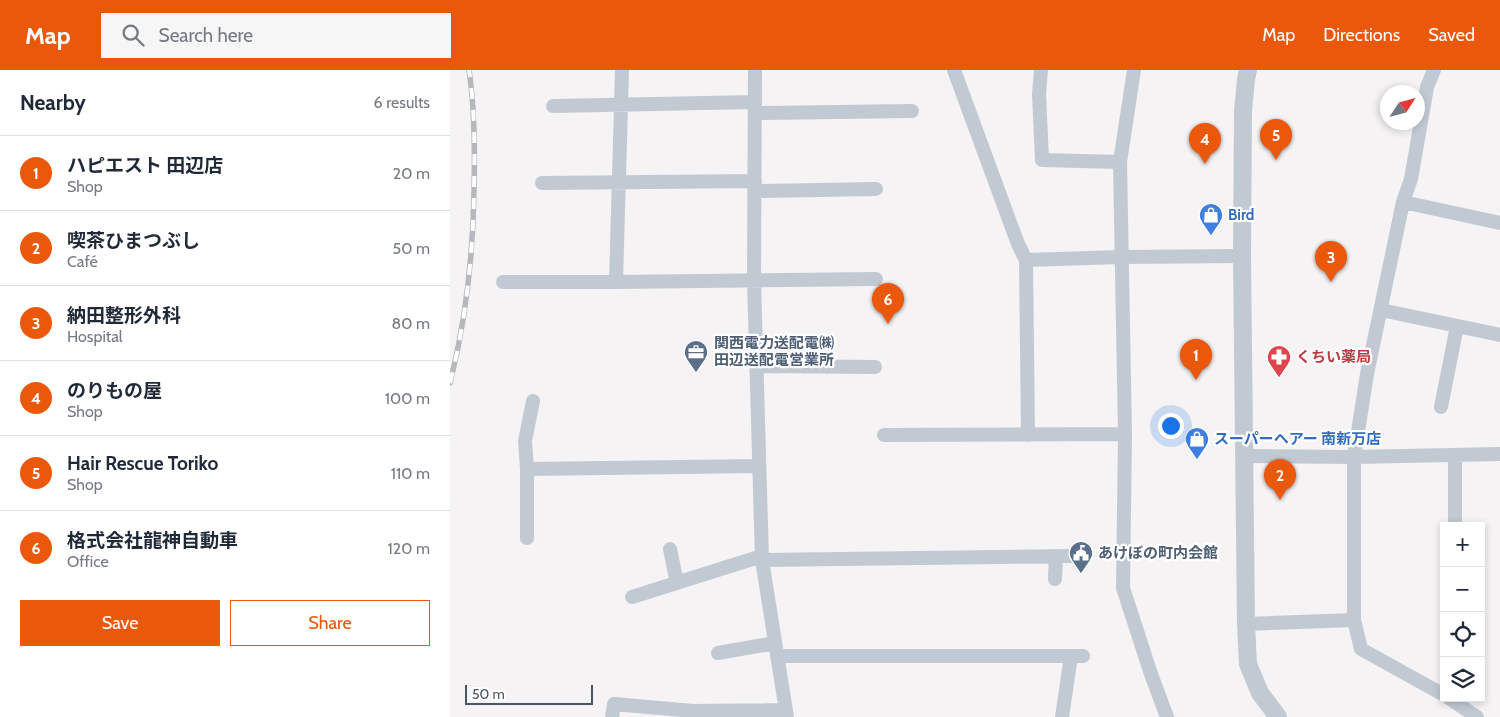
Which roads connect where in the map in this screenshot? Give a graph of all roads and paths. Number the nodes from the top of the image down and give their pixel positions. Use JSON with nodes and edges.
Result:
{"nodes":[{"id":1,"x":622,"y":70,"type":"edge"},
{"id":2,"x":755,"y":70,"type":"edge"},
{"id":3,"x":954,"y":70,"type":"edge"},
{"id":4,"x":1041,"y":70,"type":"edge"},
{"id":5,"x":1134,"y":70,"type":"edge"},
{"id":6,"x":1248,"y":70,"type":"edge"},
{"id":7,"x":1434,"y":70,"type":"edge"},
{"id":8,"x":621,"y":105,"type":"junction"},
{"id":9,"x":553,"y":106,"type":"dead end"},
{"id":10,"x":755,"y":108,"type":"junction"},
{"id":11,"x":912,"y":111,"type":"dead end"},
{"id":12,"x":1120,"y":162,"type":"junction"},
{"id":13,"x":619,"y":182,"type":"junction"},
{"id":14,"x":542,"y":183,"type":"dead end"},
{"id":15,"x":755,"y":186,"type":"junction"},
{"id":16,"x":876,"y":189,"type":"dead end"},
{"id":17,"x":1403,"y":202,"type":"junction"},
{"id":18,"x":1500,"y":223,"type":"edge"},
{"id":19,"x":1242,"y":256,"type":"junction"},
{"id":20,"x":1121,"y":257,"type":"junction"},
{"id":21,"x":1026,"y":260,"type":"junction"},
{"id":22,"x":876,"y":279,"type":"dead end"},
{"id":23,"x":754,"y":280,"type":"junction"},
{"id":24,"x":503,"y":282,"type":"dead end"},
{"id":25,"x":616,"y":282,"type":"junction"},
{"id":26,"x":1382,"y":310,"type":"junction"},
{"id":27,"x":1457,"y":326,"type":"junction"},
{"id":28,"x":1500,"y":334,"type":"edge"},
{"id":29,"x":756,"y":366,"type":"junction"},
{"id":30,"x":875,"y":367,"type":"dead end"},
{"id":31,"x":533,"y":401,"type":"dead end"},
{"id":32,"x":1441,"y":407,"type":"dead end"},
{"id":33,"x":1028,"y":434,"type":"junction"},
{"id":34,"x":1125,"y":434,"type":"junction"},
{"id":35,"x":884,"y":435,"type":"dead end"},
{"id":36,"x":1500,"y":454,"type":"edge"},
{"id":37,"x":1455,"y":455,"type":"junction"},
{"id":38,"x":1244,"y":456,"type":"junction"},
{"id":39,"x":1354,"y":457,"type":"junction"},
{"id":40,"x":759,"y":466,"type":"junction"},
{"id":41,"x":527,"y":469,"type":"junction"},
{"id":42,"x":1454,"y":522,"type":"edge"},
{"id":43,"x":527,"y":538,"type":"dead end"},
{"id":44,"x":670,"y":549,"type":"dead end"},
{"id":45,"x":762,"y":558,"type":"junction"},
{"id":46,"x":1055,"y":579,"type":"dead end"},
{"id":47,"x":677,"y":583,"type":"junction"},
{"id":48,"x":632,"y":597,"type":"dead end"},
{"id":49,"x":1354,"y":620,"type":"junction"},
{"id":50,"x":1246,"y":624,"type":"junction"},
{"id":51,"x":776,"y":650,"type":"junction"},
{"id":52,"x":718,"y":653,"type":"dead end"},
{"id":53,"x":1440,"y":692,"type":"edge"},
{"id":54,"x":1456,"y":702,"type":"edge"},
{"id":55,"x":787,"y":713,"type":"edge"},
{"id":56,"x":693,"y":714,"type":"edge"},
{"id":57,"x":612,"y":717,"type":"edge"},
{"id":58,"x":1062,"y":717,"type":"edge"},
{"id":59,"x":1168,"y":717,"type":"edge"},
{"id":60,"x":1278,"y":717,"type":"edge"},
{"id":61,"x":1477,"y":717,"type":"edge"}],
"edges":[{"from":1,"to":8,"type":"street"},
{"from":2,"to":10,"type":"street"},
{"from":3,"to":21,"type":"street"},
{"from":4,"to":12,"type":"street"},
{"from":5,"to":12,"type":"street"},
{"from":6,"to":19,"type":"street"},
{"from":7,"to":17,"type":"street"},
{"from":8,"to":9,"type":"street"},
{"from":8,"to":10,"type":"street"},
{"from":8,"to":13,"type":"street"},
{"from":10,"to":11,"type":"street"},
{"from":10,"to":15,"type":"street"},
{"from":12,"to":20,"type":"street"},
{"from":13,"to":14,"type":"street"},
{"from":13,"to":15,"type":"street"},
{"from":13,"to":25,"type":"street"},
{"from":15,"to":16,"type":"street"},
{"from":15,"to":23,"type":"street"},
{"from":17,"to":18,"type":"street"},
{"from":17,"to":26,"type":"street"},
{"from":19,"to":20,"type":"street"},
{"from":19,"to":38,"type":"street"},
{"from":20,"to":21,"type":"street"},
{"from":20,"to":34,"type":"street"},
{"from":21,"to":33,"type":"street"},
{"from":22,"to":23,"type":"street"},
{"from":23,"to":25,"type":"street"},
{"from":23,"to":29,"type":"street"},
{"from":24,"to":25,"type":"street"},
{"from":26,"to":27,"type":"street"},
{"from":26,"to":39,"type":"street"},
{"from":27,"to":28,"type":"street"},
{"from":27,"to":32,"type":"street"},
{"from":29,"to":30,"type":"street"},
{"from":29,"to":40,"type":"street"},
{"from":31,"to":41,"type":"street"},
{"from":33,"to":34,"type":"street"},
{"from":33,"to":35,"type":"street"},
{"from":34,"to":59,"type":"street"},
{"from":36,"to":37,"type":"street"},
{"from":37,"to":39,"type":"street"},
{"from":37,"to":42,"type":"street"},
{"from":38,"to":39,"type":"street"},
{"from":38,"to":50,"type":"street"},
{"from":39,"to":49,"type":"street"},
{"from":40,"to":41,"type":"street"},
{"from":40,"to":45,"type":"street"},
{"from":41,"to":43,"type":"street"},
{"from":44,"to":47,"type":"street"},
{"from":45,"to":46,"type":"street"},
{"from":45,"to":47,"type":"street"},
{"from":45,"to":51,"type":"street"},
{"from":47,"to":48,"type":"street"},
{"from":49,"to":50,"type":"street"},
{"from":49,"to":53,"type":"street"},
{"from":50,"to":60,"type":"street"},
{"from":51,"to":52,"type":"street"},
{"from":51,"to":55,"type":"street"},
{"from":51,"to":58,"type":"street"},
{"from":54,"to":61,"type":"street"},
{"from":55,"to":56,"type":"street"},
{"from":56,"to":57,"type":"street"}]}
